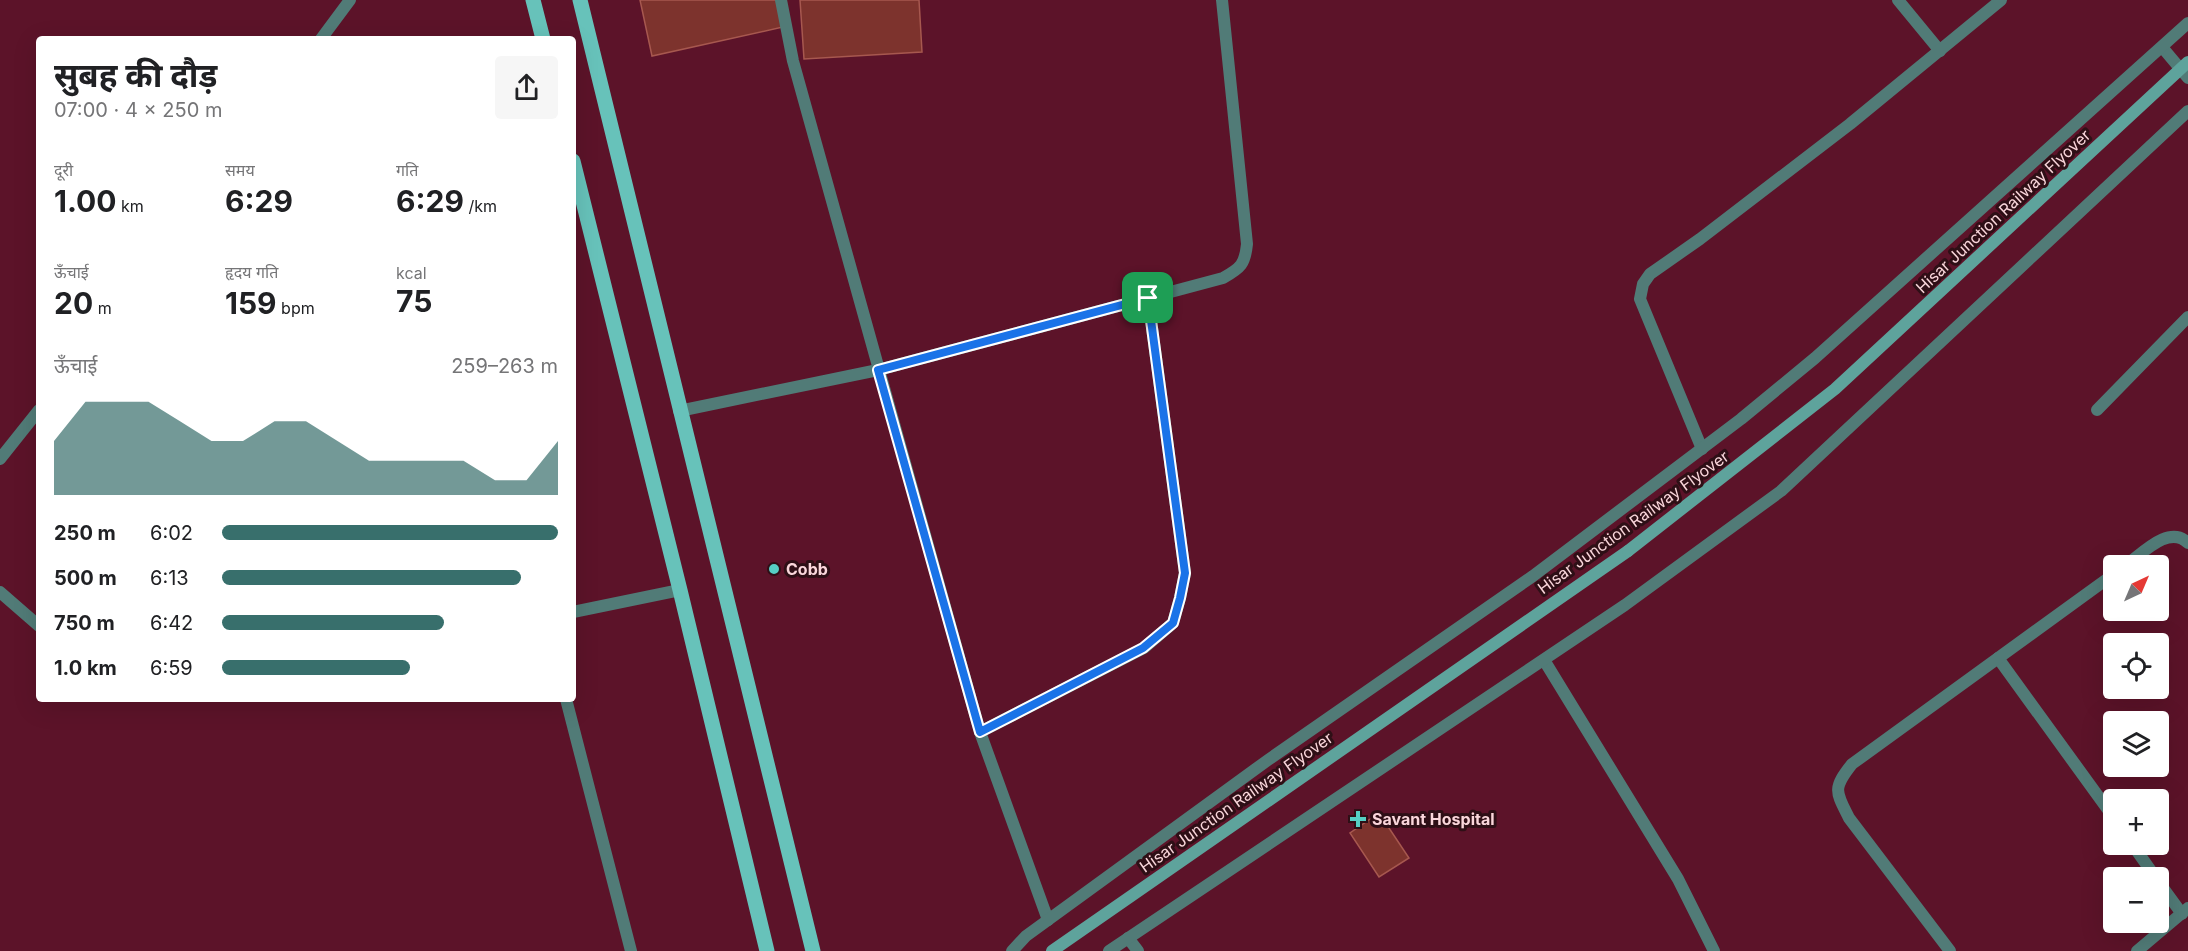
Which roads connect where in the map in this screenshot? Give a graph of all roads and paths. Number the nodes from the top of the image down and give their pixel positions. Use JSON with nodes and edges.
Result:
{"nodes":[{"id":1,"x":350,"y":0,"type":"edge"},
{"id":2,"x":533,"y":0,"type":"edge"},
{"id":3,"x":580,"y":0,"type":"edge"},
{"id":4,"x":781,"y":0,"type":"edge"},
{"id":5,"x":1222,"y":0,"type":"edge"},
{"id":6,"x":1898,"y":0,"type":"edge"},
{"id":7,"x":2001,"y":0,"type":"edge"},
{"id":8,"x":2188,"y":22,"type":"edge"},
{"id":9,"x":323,"y":36,"type":"edge"},
{"id":10,"x":542,"y":36,"type":"edge"},
{"id":11,"x":2162,"y":47,"type":"junction"},
{"id":12,"x":1940,"y":51,"type":"junction"},
{"id":13,"x":2188,"y":62,"type":"edge"},
{"id":14,"x":2188,"y":78,"type":"edge"},
{"id":15,"x":2188,"y":111,"type":"edge"},
{"id":16,"x":576,"y":173,"type":"edge"},
{"id":17,"x":1148,"y":298,"type":"junction"},
{"id":18,"x":2188,"y":317,"type":"edge"},
{"id":19,"x":878,"y":370,"type":"junction"},
{"id":20,"x":2097,"y":410,"type":"dead end"},
{"id":21,"x":679,"y":411,"type":"junction"},
{"id":22,"x":36,"y":414,"type":"edge"},
{"id":23,"x":1702,"y":449,"type":"junction"},
{"id":24,"x":0,"y":459,"type":"edge"},
{"id":25,"x":2188,"y":543,"type":"edge"},
{"id":26,"x":2140,"y":555,"type":"edge"},
{"id":27,"x":2103,"y":582,"type":"edge"},
{"id":28,"x":680,"y":590,"type":"junction"},
{"id":29,"x":0,"y":592,"type":"edge"},
{"id":30,"x":576,"y":611,"type":"edge"},
{"id":31,"x":36,"y":623,"type":"edge"},
{"id":32,"x":1998,"y":658,"type":"junction"},
{"id":33,"x":1544,"y":660,"type":"junction"},
{"id":34,"x":567,"y":702,"type":"edge"},
{"id":35,"x":980,"y":732,"type":"junction"},
{"id":36,"x":2103,"y":803,"type":"edge"},
{"id":37,"x":2169,"y":893,"type":"edge"},
{"id":38,"x":2185,"y":911,"type":"edge"},
{"id":39,"x":1048,"y":920,"type":"junction"},
{"id":40,"x":1128,"y":938,"type":"junction"},
{"id":41,"x":631,"y":951,"type":"edge"},
{"id":42,"x":767,"y":951,"type":"edge"},
{"id":43,"x":813,"y":951,"type":"edge"},
{"id":44,"x":1012,"y":951,"type":"edge"},
{"id":45,"x":1052,"y":951,"type":"edge"},
{"id":46,"x":1109,"y":951,"type":"edge"},
{"id":47,"x":1138,"y":951,"type":"edge"},
{"id":48,"x":1714,"y":951,"type":"edge"},
{"id":49,"x":1950,"y":951,"type":"edge"},
{"id":50,"x":2137,"y":951,"type":"edge"}],
"edges":[{"from":1,"to":9,"type":"street"},
{"from":2,"to":10,"type":"main road"},
{"from":3,"to":21,"type":"main road"},
{"from":4,"to":19,"type":"street"},
{"from":5,"to":17,"type":"street"},
{"from":6,"to":12,"type":"street"},
{"from":7,"to":12,"type":"street"},
{"from":8,"to":11,"type":"street"},
{"from":11,"to":14,"type":"street"},
{"from":11,"to":23,"type":"street"},
{"from":12,"to":23,"type":"street"},
{"from":13,"to":45,"type":"main road","name":"Hisar Junction Railway Flyover","bridge":true},
{"from":15,"to":33,"type":"street"},
{"from":16,"to":28,"type":"main road"},
{"from":17,"to":19,"type":"street"},
{"from":17,"to":35,"type":"street"},
{"from":18,"to":20,"type":"street"},
{"from":19,"to":21,"type":"street"},
{"from":19,"to":35,"type":"street"},
{"from":21,"to":43,"type":"main road"},
{"from":22,"to":24,"type":"street"},
{"from":23,"to":39,"type":"street"},
{"from":25,"to":26,"type":"street"},
{"from":27,"to":32,"type":"street"},
{"from":28,"to":30,"type":"street"},
{"from":28,"to":42,"type":"main road"},
{"from":29,"to":31,"type":"street"},
{"from":32,"to":36,"type":"street"},
{"from":32,"to":49,"type":"street"},
{"from":33,"to":40,"type":"street"},
{"from":33,"to":48,"type":"street"},
{"from":34,"to":41,"type":"street"},
{"from":35,"to":39,"type":"street"},
{"from":37,"to":38,"type":"street"},
{"from":38,"to":50,"type":"street"},
{"from":39,"to":44,"type":"street"},
{"from":40,"to":46,"type":"street"},
{"from":40,"to":47,"type":"street"}]}
